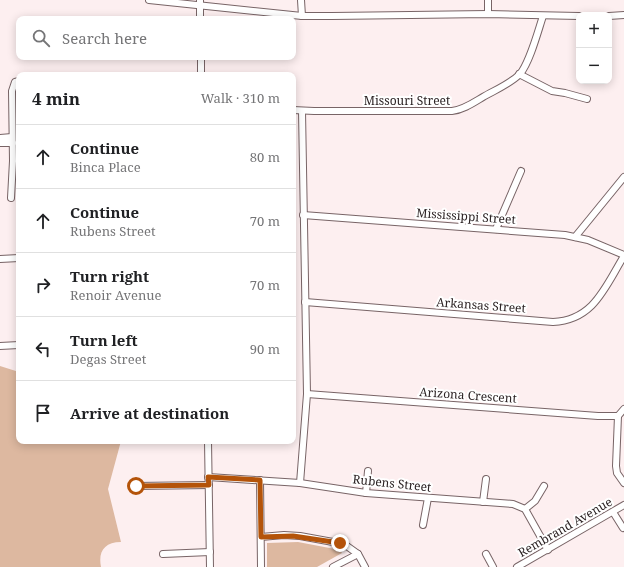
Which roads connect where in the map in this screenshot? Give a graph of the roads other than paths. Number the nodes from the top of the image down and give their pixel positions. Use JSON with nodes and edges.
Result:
{"nodes":[{"id":1,"x":149,"y":0,"type":"edge"},
{"id":2,"x":301,"y":0,"type":"edge"},
{"id":3,"x":488,"y":0,"type":"edge"},
{"id":4,"x":200,"y":3,"type":"edge"},
{"id":5,"x":488,"y":14,"type":"junction"},
{"id":6,"x":200,"y":16,"type":"edge"},
{"id":7,"x":302,"y":16,"type":"junction"},
{"id":8,"x":543,"y":16,"type":"junction"},
{"id":9,"x":576,"y":16,"type":"edge"},
{"id":10,"x":612,"y":16,"type":"edge"},
{"id":11,"x":624,"y":16,"type":"edge"},
{"id":12,"x":201,"y":60,"type":"edge"},
{"id":13,"x":201,"y":72,"type":"edge"},
{"id":14,"x":519,"y":74,"type":"junction"},
{"id":15,"x":16,"y":82,"type":"edge"},
{"id":16,"x":587,"y":99,"type":"dead end"},
{"id":17,"x":296,"y":110,"type":"edge"},
{"id":18,"x":302,"y":111,"type":"junction"},
{"id":19,"x":16,"y":129,"type":"edge"},
{"id":20,"x":0,"y":138,"type":"edge"},
{"id":21,"x":12,"y":140,"type":"junction"},
{"id":22,"x":0,"y":143,"type":"edge"},
{"id":23,"x":522,"y":171,"type":"dead end"},
{"id":24,"x":12,"y":172,"type":"junction"},
{"id":25,"x":16,"y":172,"type":"edge"},
{"id":26,"x":624,"y":177,"type":"edge"},
{"id":27,"x":11,"y":198,"type":"dead end"},
{"id":28,"x":303,"y":215,"type":"junction"},
{"id":29,"x":496,"y":229,"type":"junction"},
{"id":30,"x":575,"y":236,"type":"junction"},
{"id":31,"x":624,"y":255,"type":"edge"},
{"id":32,"x":0,"y":258,"type":"edge"},
{"id":33,"x":16,"y":258,"type":"edge"},
{"id":34,"x":305,"y":302,"type":"junction"},
{"id":35,"x":16,"y":345,"type":"edge"},
{"id":36,"x":0,"y":346,"type":"edge"},
{"id":37,"x":307,"y":394,"type":"junction"},
{"id":38,"x":624,"y":409,"type":"edge"},
{"id":39,"x":618,"y":416,"type":"junction"},
{"id":40,"x":208,"y":444,"type":"edge"},
{"id":41,"x":368,"y":471,"type":"dead end"},
{"id":42,"x":208,"y":477,"type":"junction"},
{"id":43,"x":486,"y":479,"type":"dead end"},
{"id":44,"x":260,"y":480,"type":"junction"},
{"id":45,"x":300,"y":483,"type":"junction"},
{"id":46,"x":624,"y":483,"type":"edge"},
{"id":47,"x":209,"y":485,"type":"junction"},
{"id":48,"x":136,"y":486,"type":"dead end"},
{"id":49,"x":544,"y":486,"type":"dead end"},
{"id":50,"x":366,"y":493,"type":"junction"},
{"id":51,"x":428,"y":498,"type":"junction"},
{"id":52,"x":484,"y":502,"type":"junction"},
{"id":53,"x":624,"y":505,"type":"edge"},
{"id":54,"x":525,"y":509,"type":"junction"},
{"id":55,"x":613,"y":512,"type":"junction"},
{"id":56,"x":423,"y":525,"type":"dead end"},
{"id":57,"x":623,"y":528,"type":"edge"},
{"id":58,"x":261,"y":537,"type":"junction"},
{"id":59,"x":548,"y":550,"type":"junction"},
{"id":60,"x":210,"y":552,"type":"junction"},
{"id":61,"x":163,"y":554,"type":"dead end"},
{"id":62,"x":358,"y":554,"type":"junction"},
{"id":63,"x":486,"y":554,"type":"dead end"},
{"id":64,"x":210,"y":567,"type":"edge"},
{"id":65,"x":261,"y":567,"type":"edge"},
{"id":66,"x":333,"y":567,"type":"edge"},
{"id":67,"x":365,"y":567,"type":"edge"},
{"id":68,"x":493,"y":567,"type":"edge"},
{"id":69,"x":517,"y":567,"type":"edge"}],
"edges":[{"from":1,"to":4,"type":"street"},
{"from":2,"to":7,"type":"street"},
{"from":3,"to":5,"type":"street"},
{"from":4,"to":6,"type":"street"},
{"from":4,"to":7,"type":"street"},
{"from":5,"to":7,"type":"street"},
{"from":5,"to":8,"type":"street"},
{"from":8,"to":9,"type":"street"},
{"from":8,"to":14,"type":"street","name":"Missouri Street"},
{"from":10,"to":11,"type":"street"},
{"from":12,"to":13,"type":"street"},
{"from":14,"to":16,"type":"street"},
{"from":14,"to":18,"type":"street","name":"Missouri Street"},
{"from":15,"to":19,"type":"street"},
{"from":17,"to":18,"type":"street","name":"Missouri Street"},
{"from":18,"to":28,"type":"street"},
{"from":19,"to":21,"type":"street"},
{"from":20,"to":21,"type":"street"},
{"from":21,"to":22,"type":"street"},
{"from":21,"to":24,"type":"street"},
{"from":23,"to":29,"type":"street"},
{"from":24,"to":25,"type":"street"},
{"from":24,"to":27,"type":"street"},
{"from":26,"to":30,"type":"street"},
{"from":28,"to":29,"type":"street","name":"Mississippi Street"},
{"from":28,"to":34,"type":"street"},
{"from":29,"to":30,"type":"street","name":"Mississippi Street"},
{"from":30,"to":31,"type":"street","name":"Mississippi Street"},
{"from":31,"to":34,"type":"street","name":"Arkansas Street"},
{"from":32,"to":33,"type":"street"},
{"from":34,"to":37,"type":"street"},
{"from":35,"to":36,"type":"street"},
{"from":37,"to":39,"type":"street","name":"Arizona Crescent"},
{"from":37,"to":45,"type":"street"},
{"from":38,"to":39,"type":"street"},
{"from":39,"to":46,"type":"street"},
{"from":40,"to":42,"type":"street"},
{"from":41,"to":50,"type":"street"},
{"from":42,"to":44,"type":"street","name":"Rubens Street"},
{"from":42,"to":47,"type":"street"},
{"from":43,"to":52,"type":"street"},
{"from":44,"to":45,"type":"street","name":"Rubens Street"},
{"from":44,"to":58,"type":"street"},
{"from":45,"to":50,"type":"street","name":"Rubens Street"},
{"from":47,"to":48,"type":"street"},
{"from":47,"to":60,"type":"street"},
{"from":49,"to":54,"type":"street"},
{"from":50,"to":51,"type":"street","name":"Rubens Street"},
{"from":51,"to":52,"type":"street","name":"Rubens Street"},
{"from":51,"to":56,"type":"street"},
{"from":52,"to":54,"type":"street","name":"Rubens Street"},
{"from":53,"to":55,"type":"street","name":"Rembrand Avenue"},
{"from":54,"to":59,"type":"street"},
{"from":55,"to":57,"type":"street"},
{"from":55,"to":59,"type":"street","name":"Rembrand Avenue"},
{"from":58,"to":62,"type":"street"},
{"from":58,"to":65,"type":"street"},
{"from":59,"to":69,"type":"street","name":"Rembrand Avenue"},
{"from":60,"to":61,"type":"street"},
{"from":60,"to":64,"type":"street"},
{"from":62,"to":66,"type":"street"},
{"from":62,"to":67,"type":"street"},
{"from":63,"to":68,"type":"street"}]}
